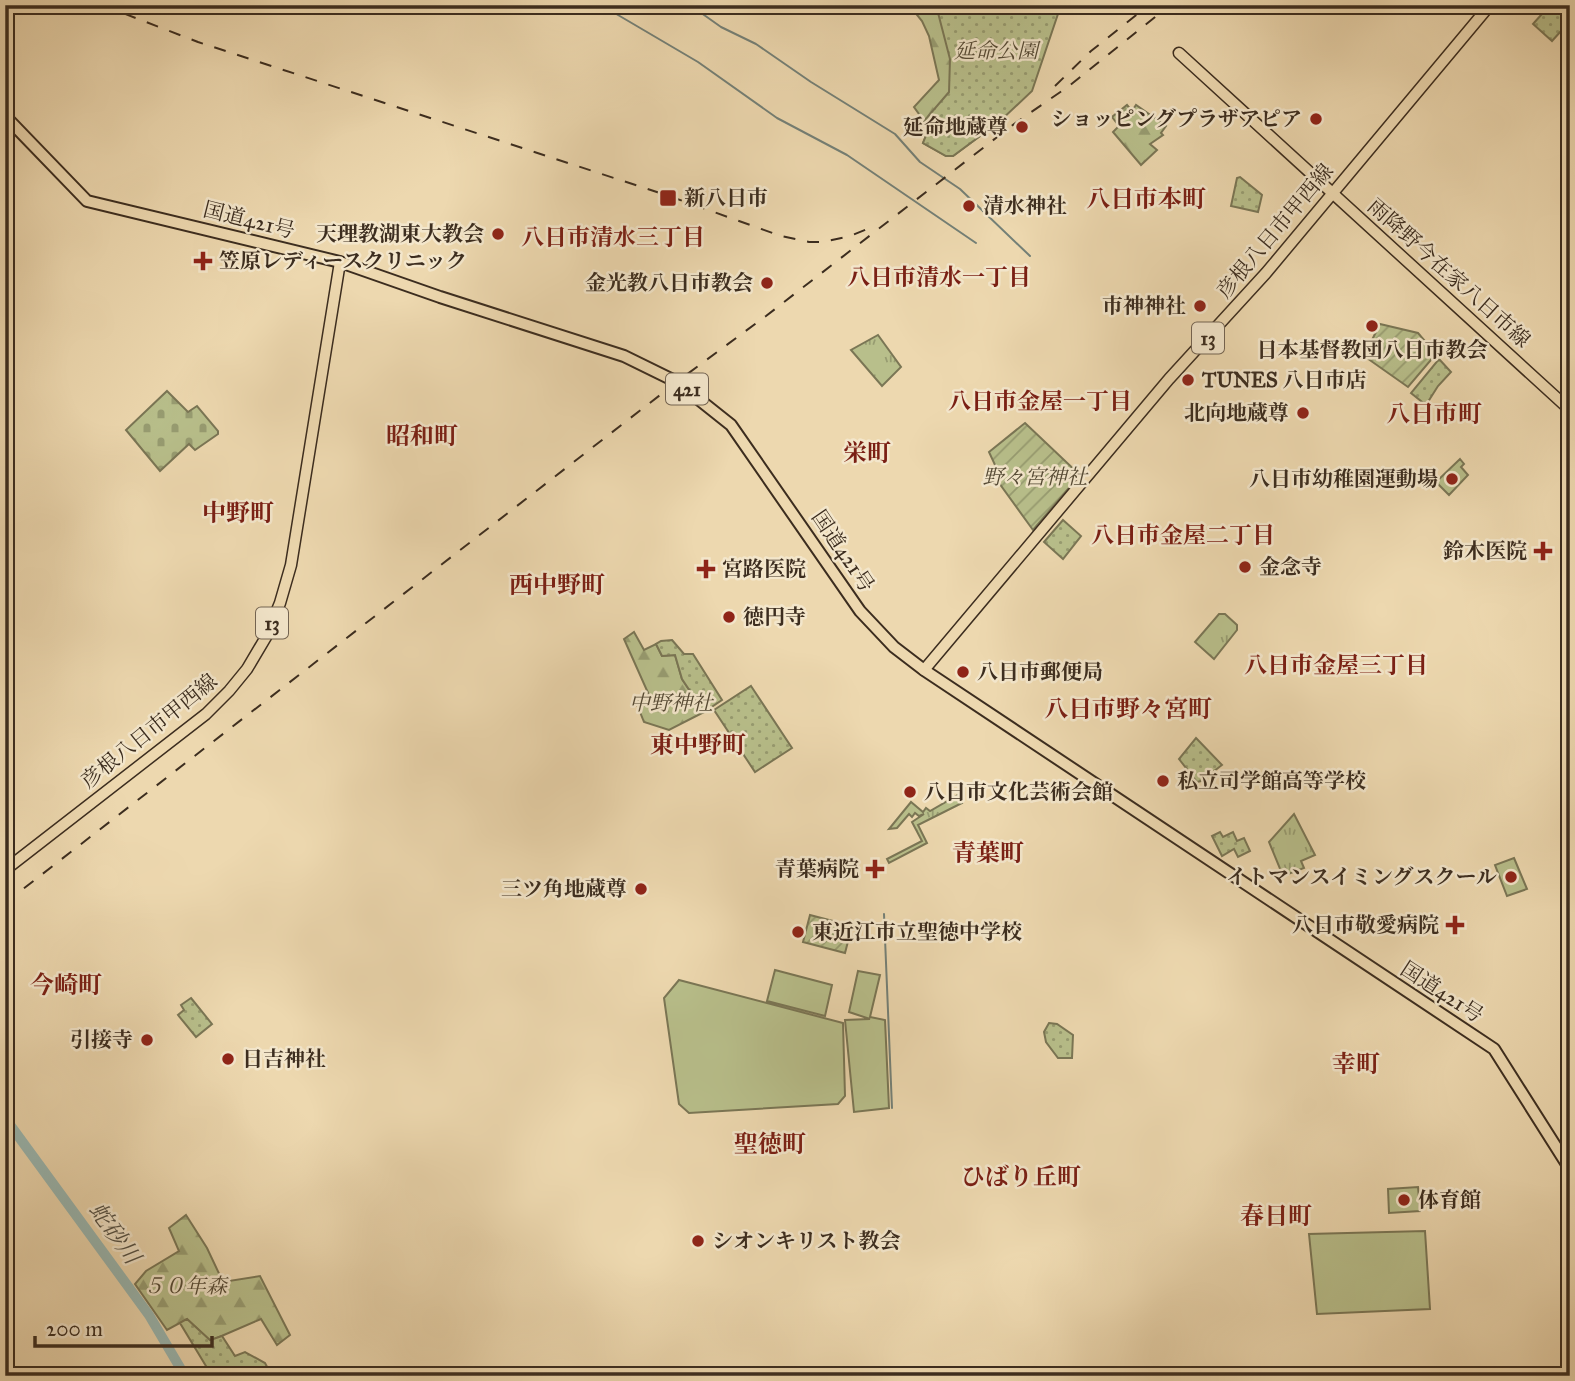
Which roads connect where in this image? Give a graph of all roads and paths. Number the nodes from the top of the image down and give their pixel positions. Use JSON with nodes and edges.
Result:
{"nodes":[{"id":1,"x":1490,"y":5,"type":"edge"},
{"id":2,"x":1179,"y":53,"type":"dead end"},
{"id":3,"x":5,"y":116,"type":"edge"},
{"id":4,"x":1333,"y":193,"type":"junction"},
{"id":5,"x":340,"y":262,"type":"junction"},
{"id":6,"x":1570,"y":410,"type":"edge"},
{"id":7,"x":923,"y":670,"type":"junction"},
{"id":8,"x":5,"y":870,"type":"edge"},
{"id":9,"x":1570,"y":1169,"type":"edge"}],
"edges":[{"from":1,"to":4,"type":"main road","name":"彦根八日市甲西線","number":"13"},
{"from":2,"to":4,"type":"main road","name":"雨降野今在家八日市線"},
{"from":3,"to":5,"type":"highway","name":"国道421号","number":"421"},
{"from":4,"to":6,"type":"main road","name":"雨降野今在家八日市線"},
{"from":4,"to":7,"type":"main road","name":"彦根八日市甲西線","number":"13"},
{"from":5,"to":7,"type":"highway","name":"国道421号","number":"421"},
{"from":5,"to":8,"type":"main road","name":"彦根八日市甲西線","number":"13"},
{"from":7,"to":9,"type":"highway","name":"国道421号","number":"421"}]}
